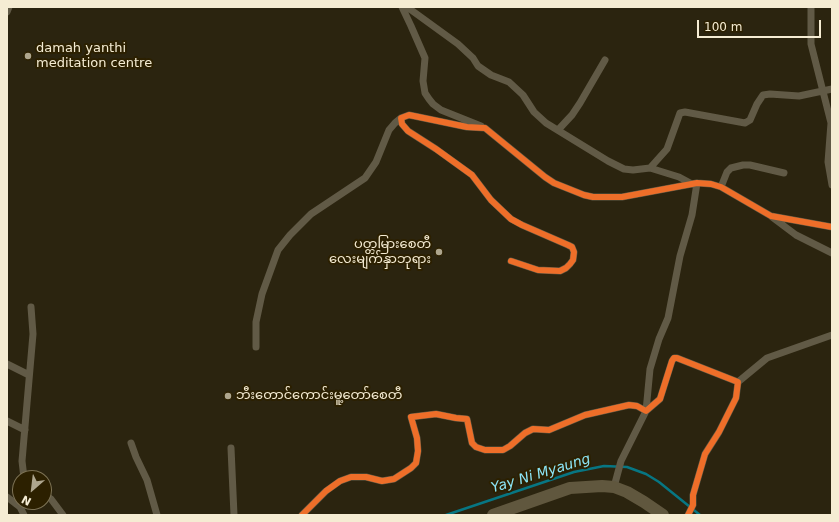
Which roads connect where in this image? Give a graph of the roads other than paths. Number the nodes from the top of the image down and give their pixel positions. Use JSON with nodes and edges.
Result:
{"nodes":[{"id":1,"x":9,"y":7,"type":"edge"},
{"id":2,"x":402,"y":7,"type":"edge"},
{"id":3,"x":407,"y":7,"type":"edge"},
{"id":4,"x":811,"y":7,"type":"edge"},
{"id":5,"x":7,"y":12,"type":"edge"},
{"id":6,"x":605,"y":60,"type":"dead end"},
{"id":7,"x":832,"y":89,"type":"edge"},
{"id":8,"x":823,"y":91,"type":"junction"},
{"id":9,"x":400,"y":118,"type":"junction"},
{"id":10,"x":485,"y":128,"type":"junction"},
{"id":11,"x":558,"y":130,"type":"junction"},
{"id":12,"x":650,"y":168,"type":"junction"},
{"id":13,"x":784,"y":173,"type":"dead end"},
{"id":14,"x":694,"y":184,"type":"junction"},
{"id":15,"x":832,"y":185,"type":"edge"},
{"id":16,"x":720,"y":187,"type":"junction"},
{"id":17,"x":771,"y":216,"type":"junction"},
{"id":18,"x":832,"y":227,"type":"edge"},
{"id":19,"x":832,"y":253,"type":"edge"},
{"id":20,"x":511,"y":261,"type":"dead end"},
{"id":21,"x":31,"y":307,"type":"dead end"},
{"id":22,"x":832,"y":335,"type":"edge"},
{"id":23,"x":256,"y":347,"type":"dead end"},
{"id":24,"x":7,"y":364,"type":"edge"},
{"id":25,"x":29,"y":375,"type":"junction"},
{"id":26,"x":738,"y":382,"type":"junction"},
{"id":27,"x":646,"y":411,"type":"junction"},
{"id":28,"x":7,"y":421,"type":"edge"},
{"id":29,"x":25,"y":430,"type":"junction"},
{"id":30,"x":132,"y":443,"type":"dead end"},
{"id":31,"x":231,"y":448,"type":"dead end"},
{"id":32,"x":23,"y":470,"type":"edge"},
{"id":33,"x":614,"y":487,"type":"junction"},
{"id":34,"x":52,"y":500,"type":"edge"},
{"id":35,"x":63,"y":515,"type":"edge"},
{"id":36,"x":156,"y":515,"type":"edge"},
{"id":37,"x":234,"y":515,"type":"edge"},
{"id":38,"x":302,"y":515,"type":"edge"},
{"id":39,"x":494,"y":515,"type":"edge"},
{"id":40,"x":663,"y":515,"type":"edge"},
{"id":41,"x":688,"y":515,"type":"edge"}],
"edges":[{"from":1,"to":5,"type":"street"},
{"from":2,"to":10,"type":"street"},
{"from":3,"to":11,"type":"street"},
{"from":4,"to":8,"type":"street"},
{"from":6,"to":11,"type":"street"},
{"from":7,"to":8,"type":"street"},
{"from":8,"to":12,"type":"street"},
{"from":8,"to":15,"type":"street"},
{"from":9,"to":10,"type":"street"},
{"from":9,"to":20,"type":"street"},
{"from":9,"to":23,"type":"street"},
{"from":10,"to":14,"type":"street"},
{"from":11,"to":12,"type":"street"},
{"from":12,"to":14,"type":"street"},
{"from":13,"to":16,"type":"street"},
{"from":14,"to":16,"type":"street"},
{"from":14,"to":27,"type":"street"},
{"from":16,"to":17,"type":"street"},
{"from":17,"to":18,"type":"street"},
{"from":17,"to":19,"type":"street"},
{"from":21,"to":25,"type":"street"},
{"from":22,"to":26,"type":"street"},
{"from":24,"to":25,"type":"street"},
{"from":25,"to":29,"type":"street"},
{"from":26,"to":27,"type":"street"},
{"from":26,"to":41,"type":"street"},
{"from":27,"to":33,"type":"street"},
{"from":27,"to":38,"type":"street"},
{"from":28,"to":29,"type":"street"},
{"from":29,"to":32,"type":"street"},
{"from":30,"to":36,"type":"street"},
{"from":31,"to":37,"type":"street"},
{"from":33,"to":39,"type":"main road"},
{"from":33,"to":40,"type":"main road"},
{"from":34,"to":35,"type":"street"}]}
